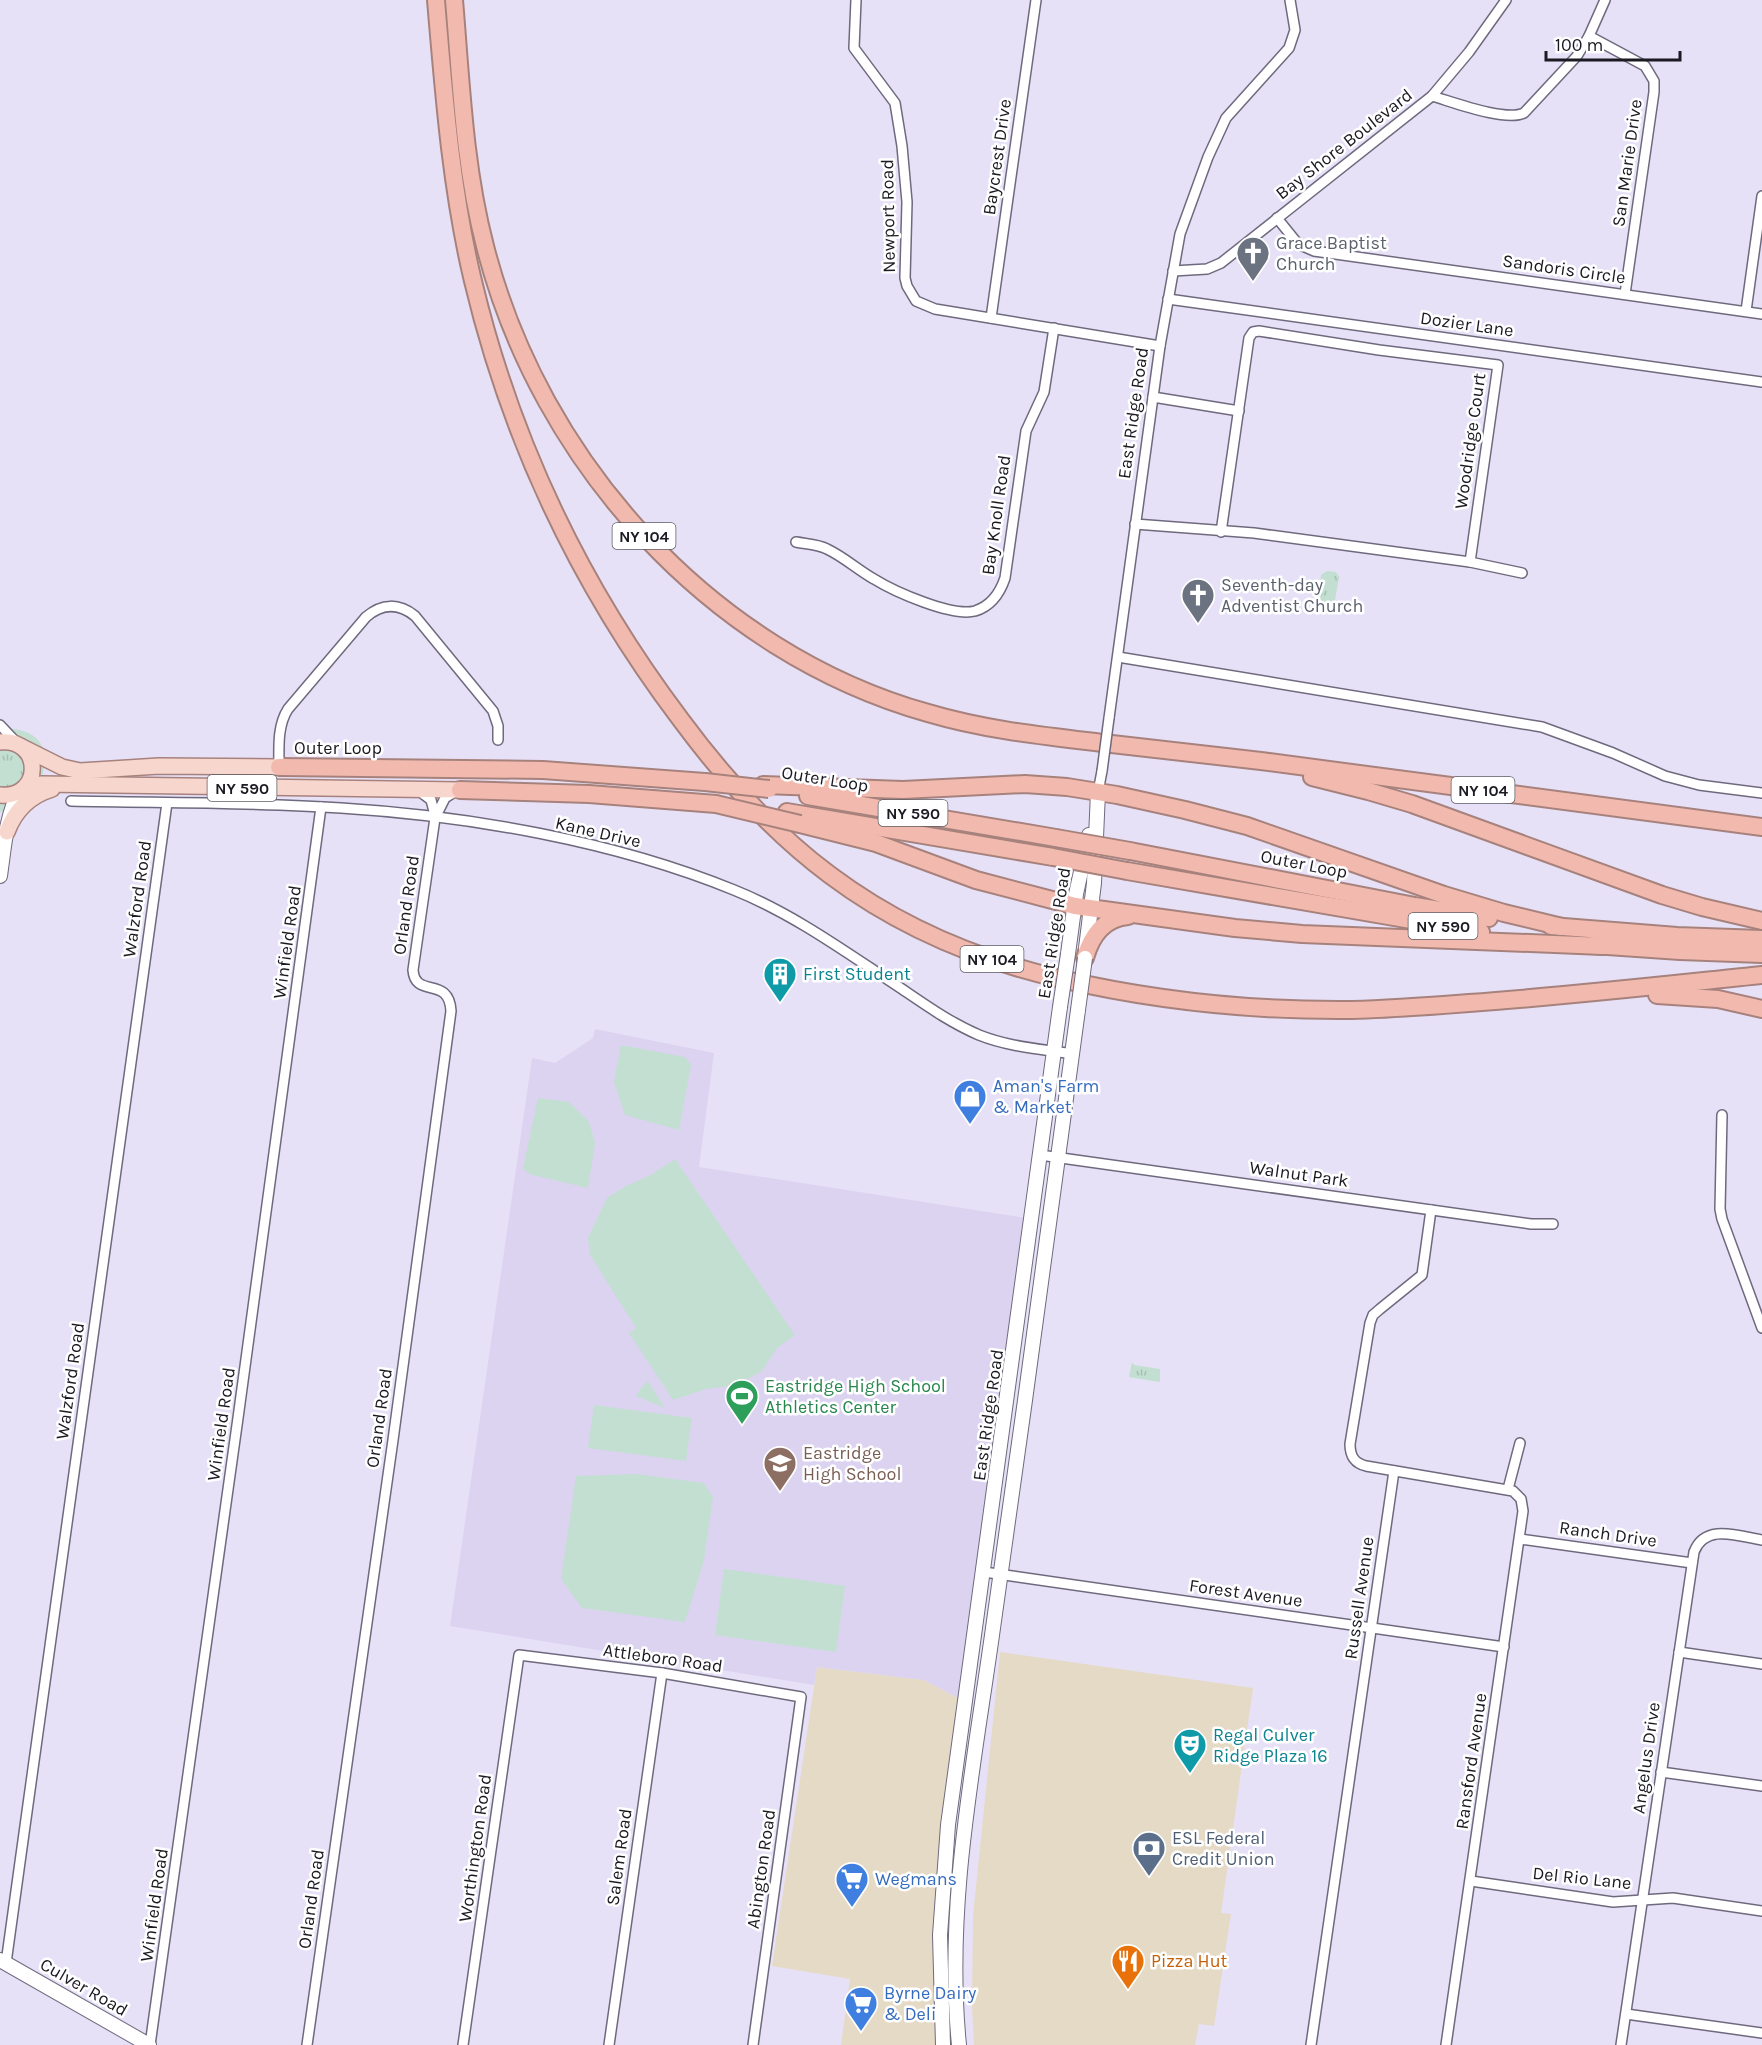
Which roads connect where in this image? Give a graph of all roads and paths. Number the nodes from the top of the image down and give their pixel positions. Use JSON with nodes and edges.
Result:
{"nodes":[{"id":1,"x":436,"y":0,"type":"edge"},
{"id":2,"x":454,"y":0,"type":"edge"},
{"id":3,"x":856,"y":0,"type":"edge"},
{"id":4,"x":1036,"y":0,"type":"edge"},
{"id":5,"x":1290,"y":0,"type":"edge"},
{"id":6,"x":1506,"y":0,"type":"edge"},
{"id":7,"x":1605,"y":0,"type":"edge"},
{"id":8,"x":1589,"y":36,"type":"junction"},
{"id":9,"x":1432,"y":96,"type":"junction"},
{"id":10,"x":1762,"y":196,"type":"edge"},
{"id":11,"x":1277,"y":218,"type":"junction"},
{"id":12,"x":1173,"y":271,"type":"junction"},
{"id":13,"x":1625,"y":294,"type":"junction"},
{"id":14,"x":1168,"y":299,"type":"junction"},
{"id":15,"x":1746,"y":311,"type":"junction"},
{"id":16,"x":1762,"y":314,"type":"edge"},
{"id":17,"x":991,"y":318,"type":"junction"},
{"id":18,"x":1054,"y":328,"type":"junction"},
{"id":19,"x":1160,"y":346,"type":"junction"},
{"id":20,"x":1762,"y":382,"type":"edge"},
{"id":21,"x":1153,"y":397,"type":"junction"},
{"id":22,"x":1239,"y":411,"type":"junction"},
{"id":23,"x":1135,"y":524,"type":"junction"},
{"id":24,"x":1221,"y":532,"type":"junction"},
{"id":25,"x":796,"y":542,"type":"dead end"},
{"id":26,"x":1470,"y":562,"type":"junction"},
{"id":27,"x":1522,"y":573,"type":"dead end"},
{"id":28,"x":1118,"y":657,"type":"junction"},
{"id":29,"x":0,"y":725,"type":"edge"},
{"id":30,"x":498,"y":740,"type":"dead end"},
{"id":31,"x":0,"y":742,"type":"edge"},
{"id":32,"x":20,"y":746,"type":"junction"},
{"id":33,"x":1205,"y":755,"type":"junction"},
{"id":34,"x":279,"y":767,"type":"junction"},
{"id":35,"x":766,"y":787,"type":"junction"},
{"id":36,"x":22,"y":790,"type":"junction"},
{"id":37,"x":414,"y":790,"type":"junction"},
{"id":38,"x":460,"y":790,"type":"junction"},
{"id":39,"x":1098,"y":792,"type":"junction"},
{"id":40,"x":72,"y":793,"type":"junction"},
{"id":41,"x":1762,"y":793,"type":"edge"},
{"id":42,"x":0,"y":795,"type":"edge"},
{"id":43,"x":167,"y":803,"type":"junction"},
{"id":44,"x":716,"y":804,"type":"junction"},
{"id":45,"x":321,"y":807,"type":"junction"},
{"id":46,"x":0,"y":811,"type":"edge"},
{"id":47,"x":435,"y":818,"type":"junction"},
{"id":48,"x":1762,"y":827,"type":"edge"},
{"id":49,"x":6,"y":839,"type":"junction"},
{"id":50,"x":0,"y":876,"type":"edge"},
{"id":51,"x":1083,"y":907,"type":"junction"},
{"id":52,"x":1140,"y":915,"type":"junction"},
{"id":53,"x":1762,"y":921,"type":"edge"},
{"id":54,"x":1562,"y":927,"type":"junction"},
{"id":55,"x":1762,"y":939,"type":"edge"},
{"id":56,"x":1603,"y":946,"type":"junction"},
{"id":57,"x":1762,"y":954,"type":"edge"},
{"id":58,"x":1085,"y":958,"type":"junction"},
{"id":59,"x":1762,"y":975,"type":"edge"},
{"id":60,"x":1515,"y":999,"type":"junction"},
{"id":61,"x":1762,"y":1009,"type":"edge"},
{"id":62,"x":1054,"y":1051,"type":"junction"},
{"id":63,"x":1072,"y":1054,"type":"junction"},
{"id":64,"x":1722,"y":1115,"type":"dead end"},
{"id":65,"x":1041,"y":1155,"type":"junction"},
{"id":66,"x":1058,"y":1157,"type":"junction"},
{"id":67,"x":1431,"y":1210,"type":"junction"},
{"id":68,"x":1553,"y":1224,"type":"dead end"},
{"id":69,"x":1762,"y":1328,"type":"edge"},
{"id":70,"x":1520,"y":1443,"type":"dead end"},
{"id":71,"x":1394,"y":1471,"type":"junction"},
{"id":72,"x":1508,"y":1489,"type":"junction"},
{"id":73,"x":1520,"y":1539,"type":"junction"},
{"id":74,"x":1762,"y":1540,"type":"edge"},
{"id":75,"x":1692,"y":1563,"type":"junction"},
{"id":76,"x":984,"y":1572,"type":"junction"},
{"id":77,"x":1000,"y":1574,"type":"junction"},
{"id":78,"x":1371,"y":1627,"type":"junction"},
{"id":79,"x":1504,"y":1647,"type":"junction"},
{"id":80,"x":1679,"y":1652,"type":"junction"},
{"id":81,"x":519,"y":1655,"type":"joint"},
{"id":82,"x":1762,"y":1664,"type":"edge"},
{"id":83,"x":662,"y":1673,"type":"junction"},
{"id":84,"x":801,"y":1697,"type":"joint"},
{"id":85,"x":1661,"y":1772,"type":"junction"},
{"id":86,"x":1762,"y":1786,"type":"edge"},
{"id":87,"x":1471,"y":1881,"type":"junction"},
{"id":88,"x":1643,"y":1900,"type":"junction"},
{"id":89,"x":1762,"y":1911,"type":"edge"},
{"id":90,"x":3,"y":1961,"type":"edge"},
{"id":91,"x":1626,"y":2014,"type":"junction"},
{"id":92,"x":1762,"y":2033,"type":"edge"},
{"id":93,"x":149,"y":2045,"type":"edge"},
{"id":94,"x":307,"y":2045,"type":"edge"},
{"id":95,"x":463,"y":2045,"type":"edge"},
{"id":96,"x":609,"y":2045,"type":"edge"},
{"id":97,"x":753,"y":2045,"type":"edge"},
{"id":98,"x":943,"y":2045,"type":"edge"},
{"id":99,"x":958,"y":2045,"type":"edge"},
{"id":100,"x":1311,"y":2045,"type":"edge"},
{"id":101,"x":1446,"y":2045,"type":"edge"},
{"id":102,"x":1622,"y":2045,"type":"edge"}],
"edges":[{"from":1,"to":60,"type":"highway","number":"NY 104"},
{"from":2,"to":33,"type":"highway","number":"NY 104"},
{"from":3,"to":17,"type":"street","name":"Newport Road"},
{"from":4,"to":17,"type":"street","name":"Baycrest Drive"},
{"from":5,"to":12,"type":"street","name":"East Ridge Road"},
{"from":6,"to":9,"type":"street","name":"Bay Shore Boulevard"},
{"from":7,"to":8,"type":"street"},
{"from":8,"to":9,"type":"street"},
{"from":8,"to":13,"type":"street","name":"San Marie Drive"},
{"from":9,"to":11,"type":"street","name":"Bay Shore Boulevard"},
{"from":10,"to":15,"type":"street"},
{"from":11,"to":12,"type":"street","name":"Bay Shore Boulevard"},
{"from":11,"to":13,"type":"street","name":"Sandoris Circle"},
{"from":12,"to":14,"type":"street","name":"East Ridge Road"},
{"from":13,"to":15,"type":"street","name":"Sandoris Circle"},
{"from":14,"to":19,"type":"street","name":"East Ridge Road"},
{"from":14,"to":20,"type":"street","name":"Dozier Lane"},
{"from":15,"to":16,"type":"street","name":"Sandoris Circle"},
{"from":17,"to":18,"type":"street","name":"Newport Road"},
{"from":18,"to":19,"type":"street","name":"Newport Road"},
{"from":18,"to":25,"type":"street","name":"Bay Knoll Road"},
{"from":19,"to":21,"type":"street","name":"East Ridge Road"},
{"from":21,"to":22,"type":"street"},
{"from":21,"to":23,"type":"street","name":"East Ridge Road"},
{"from":22,"to":24,"type":"street","name":"Woodridge Court"},
{"from":22,"to":26,"type":"street","name":"Woodridge Court"},
{"from":23,"to":24,"type":"street"},
{"from":23,"to":28,"type":"street","name":"East Ridge Road"},
{"from":24,"to":26,"type":"street"},
{"from":26,"to":27,"type":"street"},
{"from":28,"to":39,"type":"street","name":"East Ridge Road","bridge":true},
{"from":28,"to":41,"type":"street"},
{"from":29,"to":32,"type":"street"},
{"from":30,"to":34,"type":"street"},
{"from":31,"to":32,"type":"main road","name":"Outer Loop"},
{"from":32,"to":34,"type":"main road","name":"Outer Loop","number":"NY 590"},
{"from":32,"to":36,"type":"main road"},
{"from":33,"to":48,"type":"highway","number":"NY 104"},
{"from":33,"to":53,"type":"highway"},
{"from":34,"to":35,"type":"highway","name":"Outer Loop","number":"NY 590","bridge":true},
{"from":35,"to":39,"type":"highway"},
{"from":35,"to":54,"type":"highway","name":"Outer Loop","number":"NY 590","bridge":true},
{"from":36,"to":40,"type":"main road","name":"Outer Loop","number":"NY 590"},
{"from":36,"to":42,"type":"main road","name":"Outer Loop"},
{"from":36,"to":49,"type":"main road"},
{"from":37,"to":38,"type":"main road","name":"Outer Loop","number":"NY 590"},
{"from":37,"to":40,"type":"main road","name":"Outer Loop","number":"NY 590"},
{"from":37,"to":47,"type":"street"},
{"from":38,"to":44,"type":"highway","name":"Outer Loop","number":"NY 590"},
{"from":38,"to":47,"type":"street","name":"Orland Road"},
{"from":39,"to":51,"type":"main road","name":"East Ridge Road"},
{"from":39,"to":54,"type":"highway"},
{"from":40,"to":43,"type":"street","name":"Kane Drive"},
{"from":40,"to":49,"type":"main road"},
{"from":43,"to":45,"type":"street","name":"Kane Drive"},
{"from":43,"to":90,"type":"street","name":"Walzford Road"},
{"from":44,"to":51,"type":"highway","bridge":true},
{"from":44,"to":56,"type":"highway","name":"Outer Loop","number":"NY 590","bridge":true},
{"from":45,"to":47,"type":"street","name":"Kane Drive"},
{"from":45,"to":93,"type":"street","name":"Winfield Road"},
{"from":46,"to":49,"type":"main road"},
{"from":47,"to":62,"type":"street","name":"Kane Drive"},
{"from":47,"to":94,"type":"street","name":"Orland Road"},
{"from":49,"to":50,"type":"main road"},
{"from":51,"to":52,"type":"highway"},
{"from":51,"to":58,"type":"main road","name":"East Ridge Road"},
{"from":51,"to":62,"type":"main road","name":"East Ridge Road","bridge":true},
{"from":52,"to":56,"type":"highway"},
{"from":52,"to":58,"type":"highway"},
{"from":54,"to":55,"type":"highway","name":"Outer Loop","number":"NY 590"},
{"from":56,"to":57,"type":"highway","name":"Outer Loop","number":"NY 590"},
{"from":58,"to":63,"type":"main road","name":"East Ridge Road","bridge":true},
{"from":59,"to":60,"type":"highway"},
{"from":60,"to":61,"type":"highway","number":"NY 104"},
{"from":62,"to":63,"type":"street","name":"Kane Drive"},
{"from":62,"to":65,"type":"main road","name":"East Ridge Road"},
{"from":63,"to":66,"type":"main road","name":"East Ridge Road"},
{"from":64,"to":69,"type":"street"},
{"from":65,"to":66,"type":"street","name":"Walnut Park"},
{"from":65,"to":76,"type":"main road","name":"East Ridge Road"},
{"from":66,"to":67,"type":"street","name":"Walnut Park"},
{"from":66,"to":77,"type":"main road","name":"East Ridge Road"},
{"from":67,"to":68,"type":"street","name":"Walnut Park"},
{"from":67,"to":71,"type":"street"},
{"from":70,"to":72,"type":"street"},
{"from":71,"to":72,"type":"street"},
{"from":71,"to":78,"type":"street","name":"Russell Avenue"},
{"from":72,"to":73,"type":"street","name":"Ransford Avenue"},
{"from":73,"to":75,"type":"street","name":"Ranch Drive"},
{"from":73,"to":79,"type":"street","name":"Ransford Avenue"},
{"from":74,"to":75,"type":"street","name":"Angelus Drive"},
{"from":75,"to":80,"type":"street","name":"Angelus Drive"},
{"from":76,"to":77,"type":"street","name":"Forest Avenue"},
{"from":76,"to":98,"type":"main road","name":"East Ridge Road"},
{"from":77,"to":78,"type":"street","name":"Forest Avenue"},
{"from":77,"to":99,"type":"main road","name":"East Ridge Road"},
{"from":78,"to":79,"type":"street","name":"Forest Avenue"},
{"from":78,"to":100,"type":"street","name":"Russell Avenue"},
{"from":79,"to":87,"type":"street","name":"Ransford Avenue"},
{"from":80,"to":82,"type":"street"},
{"from":80,"to":85,"type":"street","name":"Angelus Drive"},
{"from":81,"to":83,"type":"street","name":"Attleboro Road"},
{"from":81,"to":95,"type":"street","name":"Worthington Road"},
{"from":83,"to":84,"type":"street","name":"Attleboro Road"},
{"from":83,"to":96,"type":"street","name":"Salem Road"},
{"from":84,"to":97,"type":"street","name":"Abington Road"},
{"from":85,"to":86,"type":"street"},
{"from":85,"to":88,"type":"street","name":"Angelus Drive"},
{"from":87,"to":88,"type":"street","name":"Del Rio Lane"},
{"from":87,"to":101,"type":"street","name":"Ransford Avenue"},
{"from":88,"to":89,"type":"street","name":"Del Rio Lane"},
{"from":88,"to":91,"type":"street","name":"Angelus Drive"},
{"from":90,"to":93,"type":"main road","name":"Culver Road"},
{"from":91,"to":92,"type":"street"},
{"from":91,"to":102,"type":"street","name":"Angelus Drive"}]}
